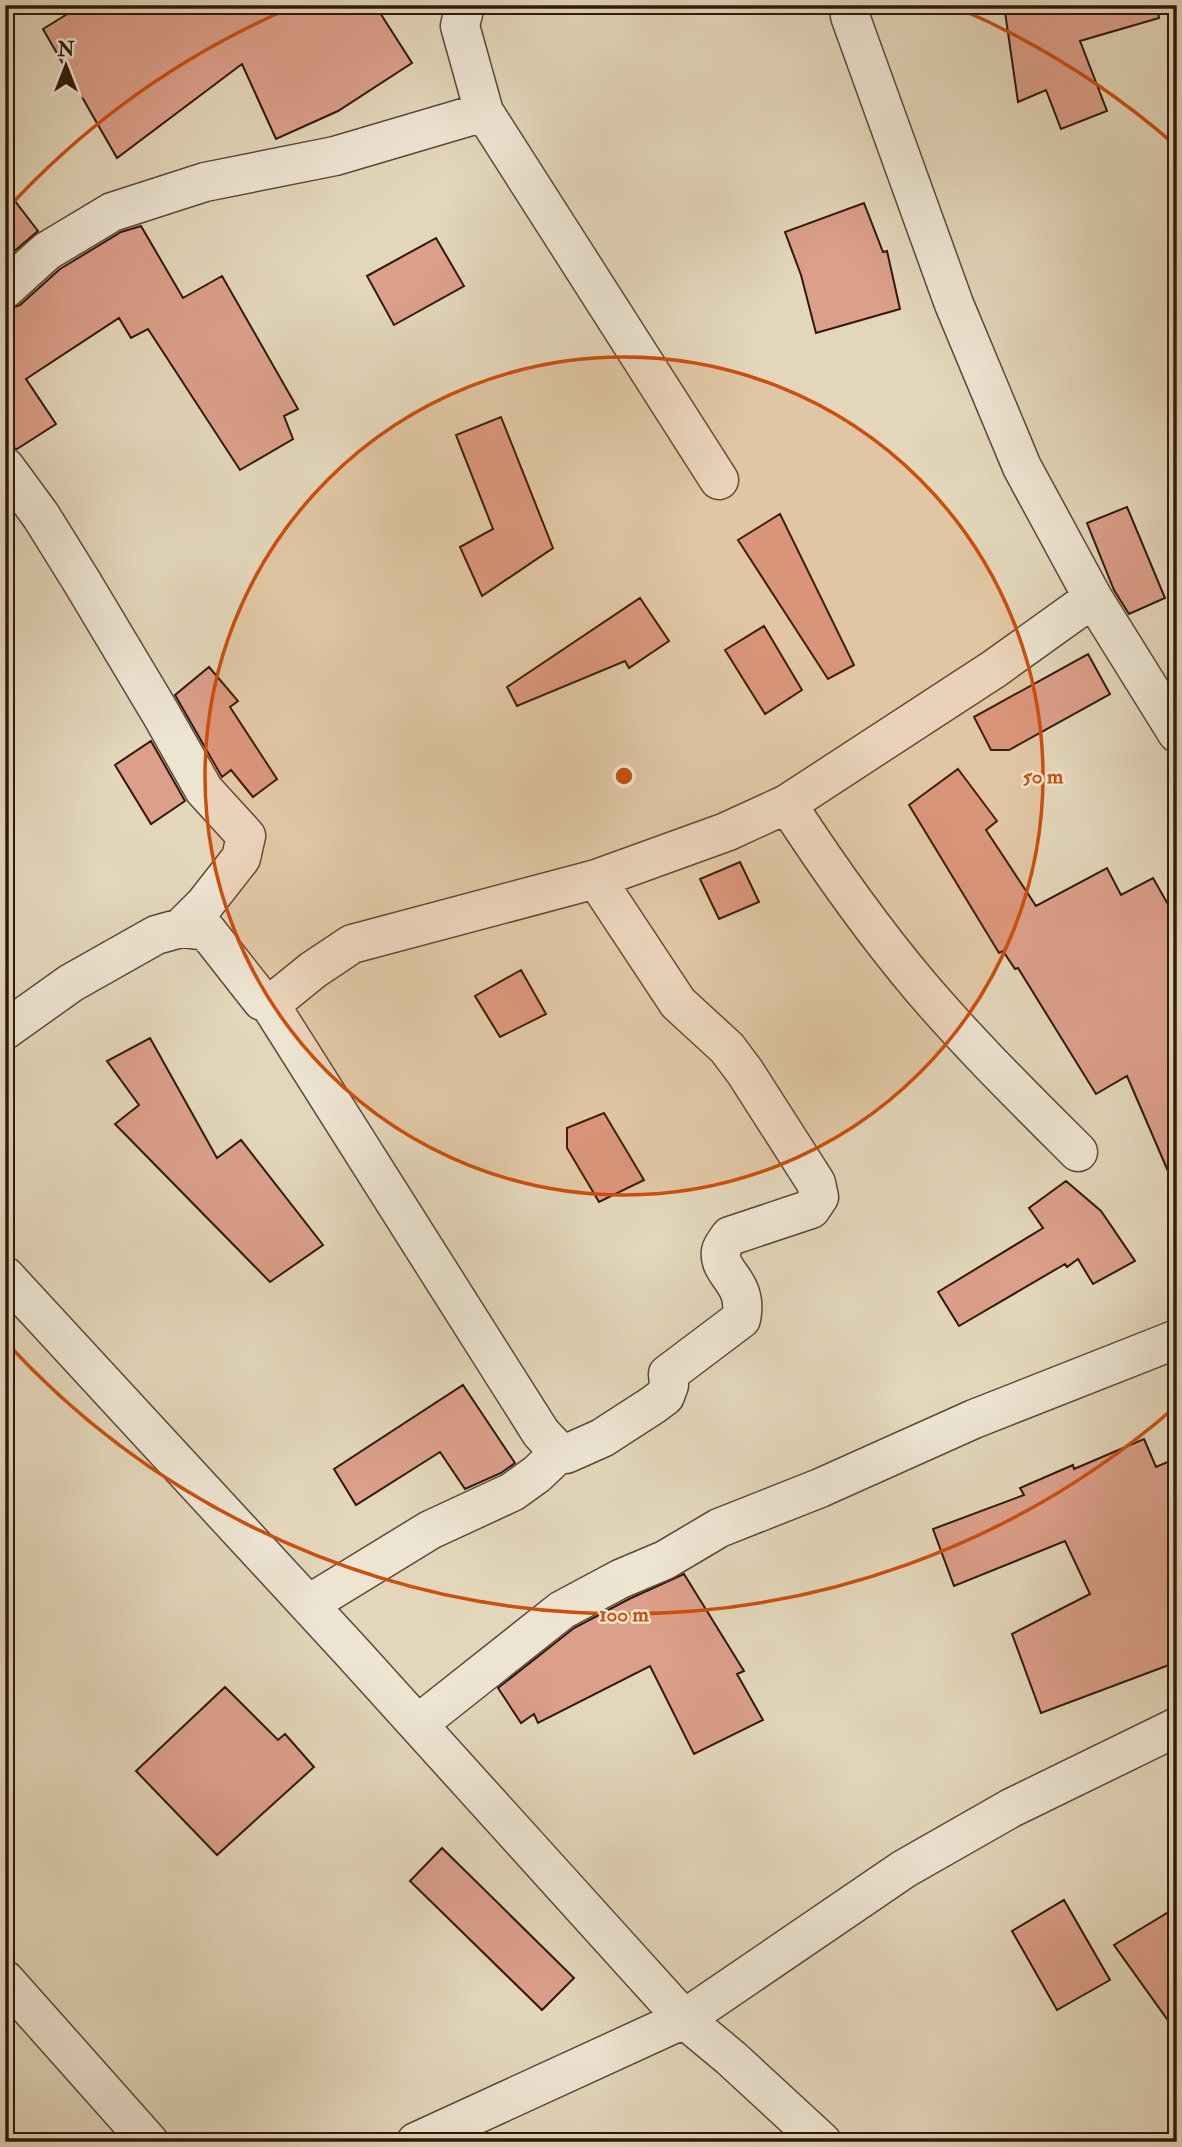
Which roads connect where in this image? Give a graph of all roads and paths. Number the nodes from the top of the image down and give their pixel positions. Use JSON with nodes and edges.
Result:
{"nodes":[{"id":1,"x":465,"y":6,"type":"edge"},
{"id":2,"x":850,"y":16,"type":"dead end"},
{"id":3,"x":484,"y":112,"type":"junction"},
{"id":4,"x":5,"y":289,"type":"edge"},
{"id":5,"x":5,"y":467,"type":"edge"},
{"id":6,"x":719,"y":480,"type":"dead end"},
{"id":7,"x":1093,"y":598,"type":"junction"},
{"id":8,"x":1177,"y":733,"type":"edge"},
{"id":9,"x":787,"y":804,"type":"junction"},
{"id":10,"x":596,"y":878,"type":"junction"},
{"id":11,"x":181,"y":928,"type":"junction"},
{"id":12,"x":268,"y":1003,"type":"junction"},
{"id":13,"x":5,"y":1030,"type":"edge"},
{"id":14,"x":1077,"y":1152,"type":"dead end"},
{"id":15,"x":5,"y":1276,"type":"edge"},
{"id":16,"x":1177,"y":1339,"type":"edge"},
{"id":17,"x":560,"y":1452,"type":"junction"},
{"id":18,"x":309,"y":1604,"type":"junction"},
{"id":19,"x":418,"y":1724,"type":"junction"},
{"id":20,"x":1177,"y":1727,"type":"edge"},
{"id":21,"x":5,"y":1980,"type":"edge"},
{"id":22,"x":684,"y":2019,"type":"junction"},
{"id":23,"x":149,"y":2142,"type":"edge"},
{"id":24,"x":416,"y":2142,"type":"edge"},
{"id":25,"x":822,"y":2142,"type":"edge"}],
"edges":[{"from":1,"to":3,"type":"street"},
{"from":2,"to":7,"type":"street"},
{"from":3,"to":4,"type":"street"},
{"from":3,"to":6,"type":"street"},
{"from":5,"to":11,"type":"street"},
{"from":7,"to":8,"type":"street"},
{"from":7,"to":9,"type":"street"},
{"from":9,"to":10,"type":"street"},
{"from":9,"to":14,"type":"street"},
{"from":10,"to":12,"type":"street"},
{"from":10,"to":17,"type":"street"},
{"from":11,"to":12,"type":"street"},
{"from":11,"to":13,"type":"street"},
{"from":12,"to":17,"type":"street"},
{"from":15,"to":18,"type":"street"},
{"from":16,"to":19,"type":"street"},
{"from":17,"to":18,"type":"street"},
{"from":18,"to":19,"type":"street"},
{"from":19,"to":22,"type":"street"},
{"from":20,"to":22,"type":"street"},
{"from":21,"to":23,"type":"street"},
{"from":22,"to":24,"type":"street"},
{"from":22,"to":25,"type":"street"}]}
